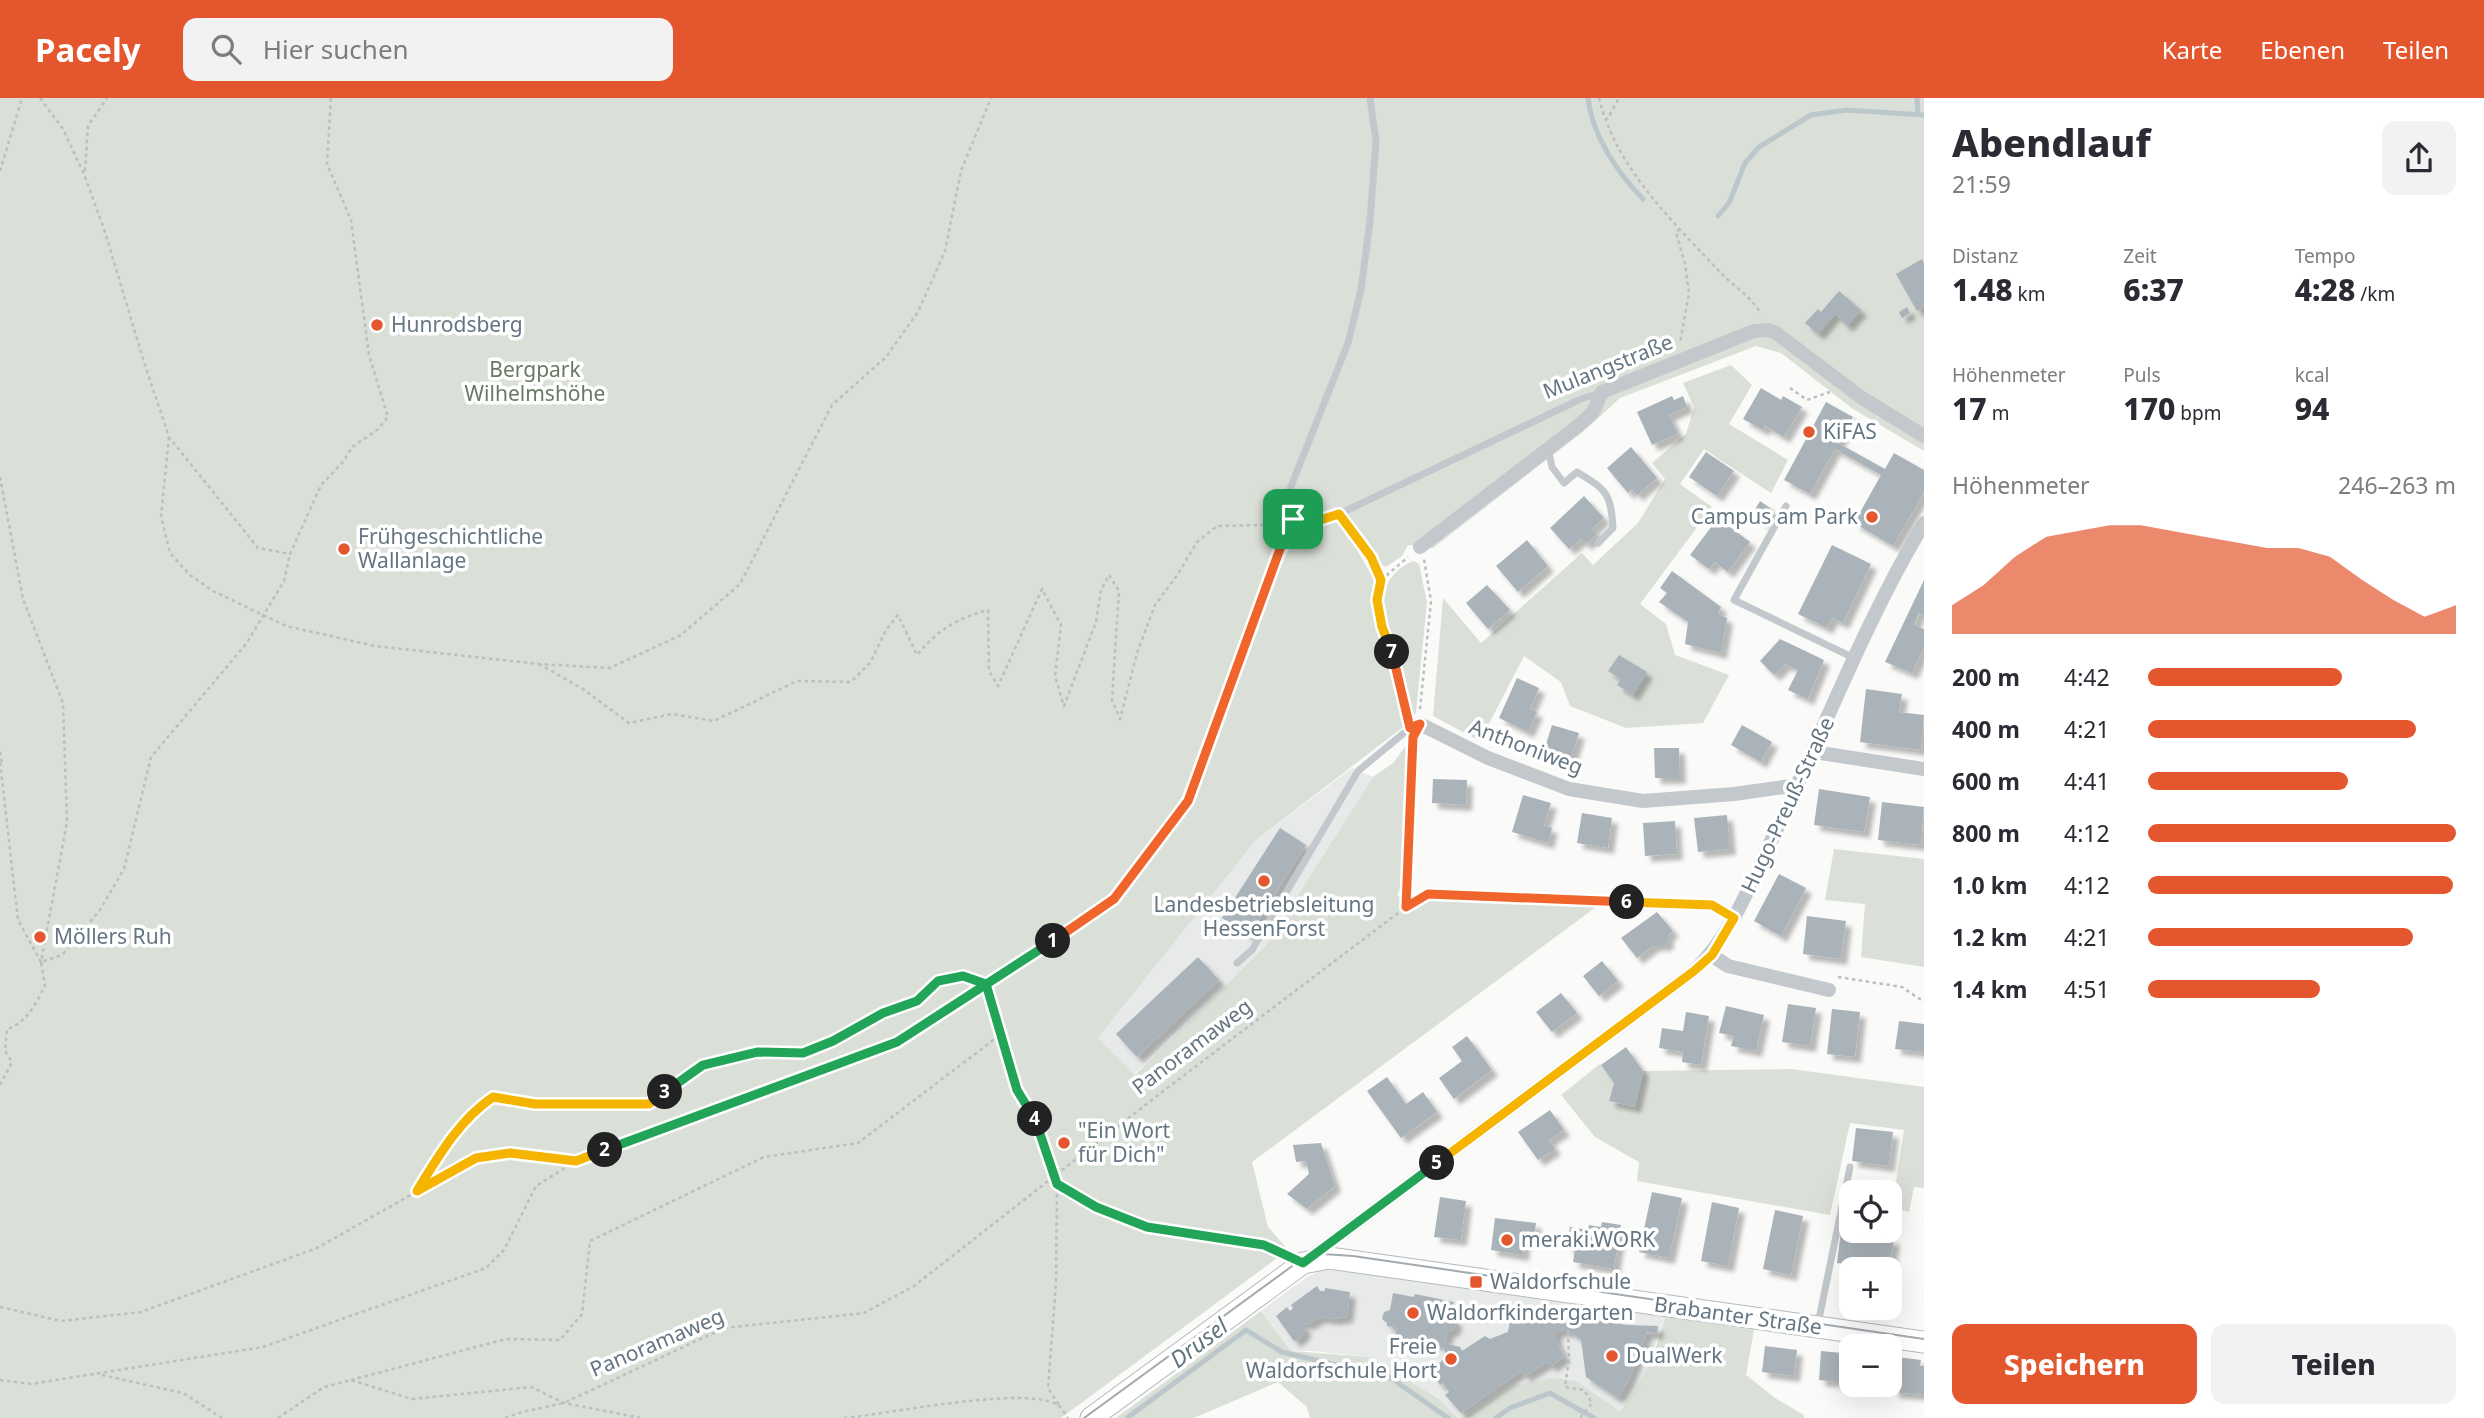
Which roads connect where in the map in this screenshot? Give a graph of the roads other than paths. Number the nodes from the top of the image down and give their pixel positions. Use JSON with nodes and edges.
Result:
{"nodes":[{"id":1,"x":1370,"y":98,"type":"edge"},
{"id":2,"x":1602,"y":392,"type":"junction"},
{"id":3,"x":1924,"y":436,"type":"edge"},
{"id":4,"x":1548,"y":448,"type":"junction"},
{"id":5,"x":1786,"y":506,"type":"dead end"},
{"id":6,"x":1924,"y":523,"type":"edge"},
{"id":7,"x":1598,"y":543,"type":"dead end"},
{"id":8,"x":1420,"y":547,"type":"road end"},
{"id":9,"x":1856,"y":659,"type":"junction"},
{"id":10,"x":1415,"y":726,"type":"joint"},
{"id":11,"x":1814,"y":752,"type":"junction"},
{"id":12,"x":1924,"y":769,"type":"edge"},
{"id":13,"x":1798,"y":785,"type":"junction"},
{"id":14,"x":1712,"y":955,"type":"junction"},
{"id":15,"x":1237,"y":963,"type":"dead end"},
{"id":16,"x":1832,"y":984,"type":"road end"},
{"id":17,"x":1850,"y":1167,"type":"dead end"},
{"id":18,"x":1303,"y":1263,"type":"junction"},
{"id":19,"x":1817,"y":1327,"type":"junction"},
{"id":20,"x":1924,"y":1342,"type":"edge"},
{"id":21,"x":1091,"y":1418,"type":"edge"}],
"edges":[{"from":1,"to":2,"type":"lane","name":"Mulangstraße"},
{"from":2,"to":3,"type":"street","name":"Mulangstraße"},
{"from":2,"to":4,"type":"street"},
{"from":4,"to":7,"type":"lane"},
{"from":4,"to":8,"type":"street"},
{"from":5,"to":9,"type":"lane"},
{"from":6,"to":9,"type":"street","name":"Hugo-Preuß-Straße"},
{"from":9,"to":11,"type":"street","name":"Hugo-Preuß-Straße"},
{"from":10,"to":13,"type":"street","name":"Anthoniweg"},
{"from":10,"to":15,"type":"lane","name":"Panoramaweg"},
{"from":11,"to":12,"type":"street"},
{"from":11,"to":13,"type":"street","name":"Hugo-Preuß-Straße"},
{"from":13,"to":14,"type":"street","name":"Hugo-Preuß-Straße"},
{"from":14,"to":16,"type":"street"},
{"from":14,"to":18,"type":"street","name":"Hugo-Preuß-Straße"},
{"from":17,"to":19,"type":"lane"},
{"from":18,"to":19,"type":"street","name":"Brabanter Straße"},
{"from":18,"to":21,"type":"street","name":"Hugo-Preuß-Straße"},
{"from":19,"to":20,"type":"street","name":"Brabanter Straße"}]}
